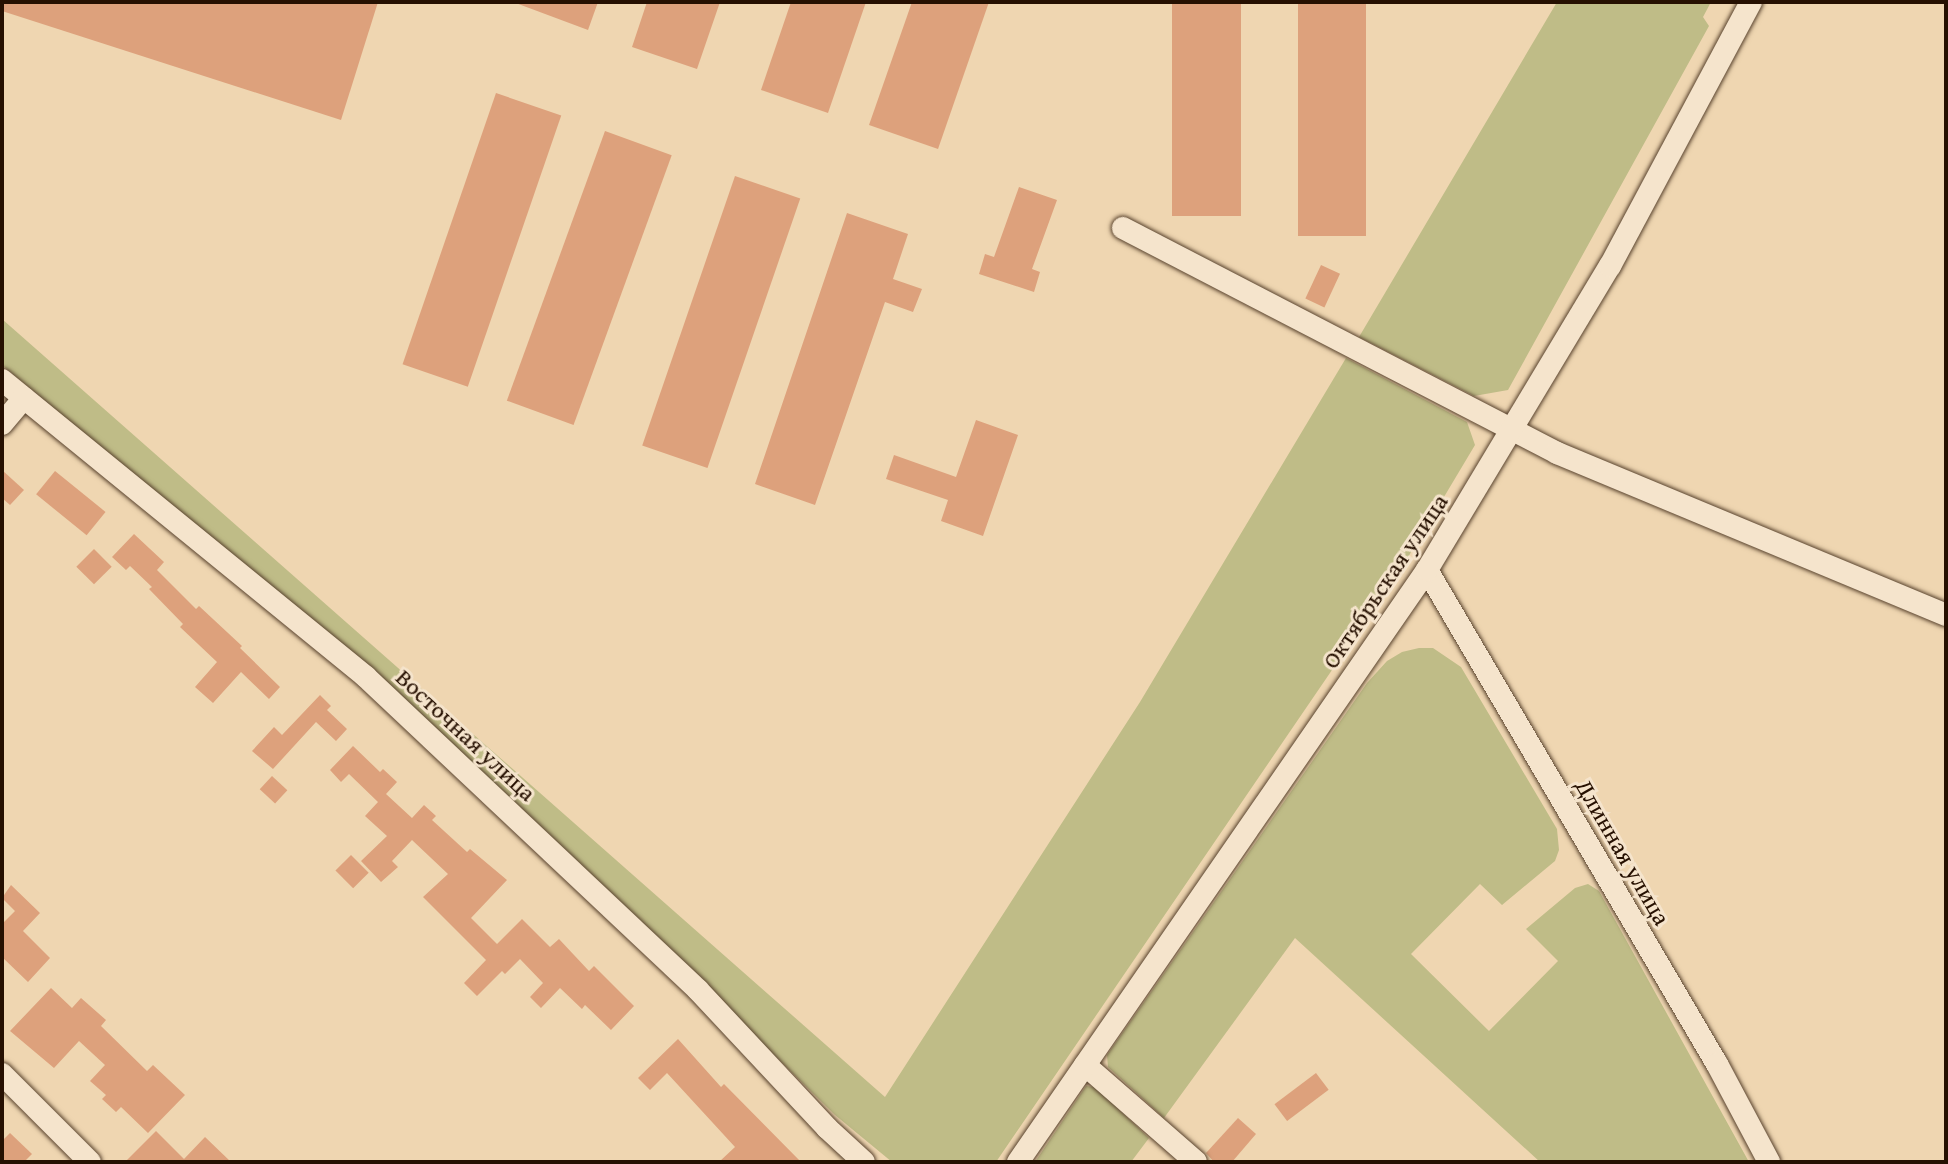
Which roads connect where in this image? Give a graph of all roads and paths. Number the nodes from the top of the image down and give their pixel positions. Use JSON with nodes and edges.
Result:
{"nodes":[{"id":1,"x":1751,"y":2,"type":"edge"},
{"id":2,"x":1123,"y":228,"type":"dead end"},
{"id":3,"x":2,"y":380,"type":"edge"},
{"id":4,"x":24,"y":398,"type":"junction"},
{"id":5,"x":2,"y":424,"type":"edge"},
{"id":6,"x":1514,"y":429,"type":"junction"},
{"id":7,"x":1427,"y":570,"type":"junction"},
{"id":8,"x":1946,"y":615,"type":"edge"},
{"id":9,"x":1085,"y":1065,"type":"junction"},
{"id":10,"x":2,"y":1074,"type":"edge"},
{"id":11,"x":90,"y":1162,"type":"edge"},
{"id":12,"x":864,"y":1162,"type":"edge"},
{"id":13,"x":1018,"y":1162,"type":"edge"},
{"id":14,"x":1196,"y":1162,"type":"edge"},
{"id":15,"x":1769,"y":1162,"type":"edge"}],
"edges":[{"from":1,"to":6,"type":"street","name":"Октябрьская улица"},
{"from":2,"to":6,"type":"street"},
{"from":3,"to":4,"type":"street","name":"Восточная улица"},
{"from":4,"to":5,"type":"street"},
{"from":4,"to":12,"type":"street","name":"Восточная улица"},
{"from":6,"to":7,"type":"street","name":"Октябрьская улица"},
{"from":6,"to":8,"type":"street"},
{"from":7,"to":9,"type":"street","name":"Октябрьская улица"},
{"from":7,"to":15,"type":"street","name":"Длинная улица"},
{"from":9,"to":13,"type":"street","name":"Октябрьская улица"},
{"from":9,"to":14,"type":"street"},
{"from":10,"to":11,"type":"street"}]}
